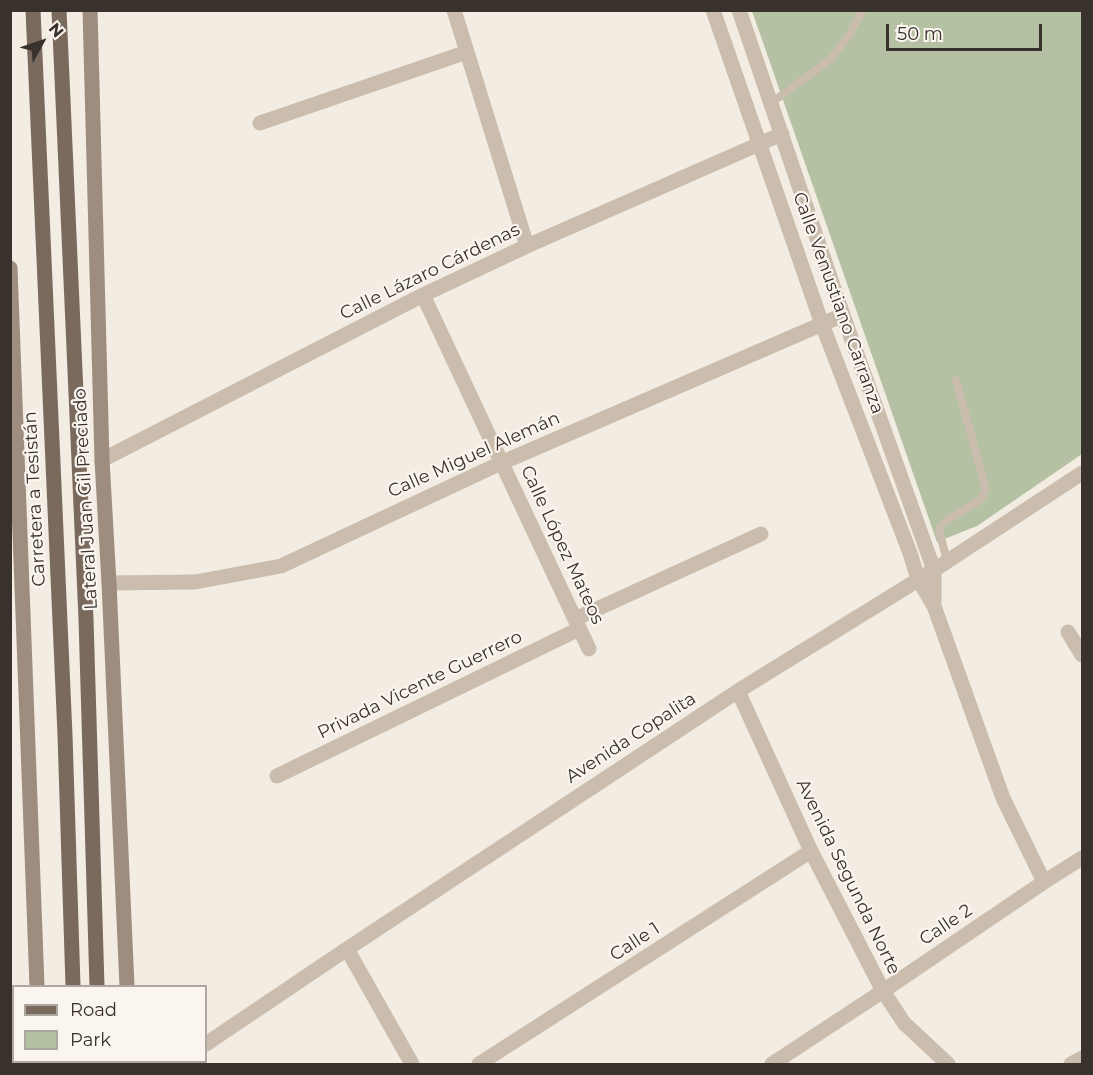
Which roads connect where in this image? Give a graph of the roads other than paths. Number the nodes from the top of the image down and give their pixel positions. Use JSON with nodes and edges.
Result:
{"nodes":[{"id":1,"x":33,"y":10,"type":"edge"},
{"id":2,"x":59,"y":10,"type":"edge"},
{"id":3,"x":90,"y":10,"type":"edge"},
{"id":4,"x":454,"y":10,"type":"edge"},
{"id":5,"x":713,"y":10,"type":"edge"},
{"id":6,"x":739,"y":10,"type":"edge"},
{"id":7,"x":863,"y":10,"type":"edge"},
{"id":8,"x":467,"y":52,"type":"junction"},
{"id":9,"x":770,"y":101,"type":"junction"},
{"id":10,"x":260,"y":123,"type":"dead end"},
{"id":11,"x":782,"y":134,"type":"junction"},
{"id":12,"x":760,"y":144,"type":"junction"},
{"id":13,"x":527,"y":246,"type":"junction"},
{"id":14,"x":10,"y":268,"type":"edge"},
{"id":15,"x":423,"y":295,"type":"junction"},
{"id":16,"x":843,"y":315,"type":"junction"},
{"id":17,"x":822,"y":324,"type":"junction"},
{"id":18,"x":956,"y":380,"type":"dead end"},
{"id":19,"x":102,"y":460,"type":"junction"},
{"id":20,"x":501,"y":463,"type":"junction"},
{"id":21,"x":1083,"y":473,"type":"edge"},
{"id":22,"x":15,"y":513,"type":"edge"},
{"id":23,"x":761,"y":534,"type":"dead end"},
{"id":24,"x":947,"y":561,"type":"junction"},
{"id":25,"x":934,"y":570,"type":"junction"},
{"id":26,"x":918,"y":579,"type":"junction"},
{"id":27,"x":109,"y":583,"type":"junction"},
{"id":28,"x":934,"y":606,"type":"junction"},
{"id":29,"x":577,"y":624,"type":"junction"},
{"id":30,"x":1068,"y":632,"type":"dead end"},
{"id":31,"x":589,"y":649,"type":"dead end"},
{"id":32,"x":1083,"y":655,"type":"edge"},
{"id":33,"x":738,"y":691,"type":"junction"},
{"id":34,"x":277,"y":776,"type":"dead end"},
{"id":35,"x":812,"y":851,"type":"junction"},
{"id":36,"x":1083,"y":858,"type":"edge"},
{"id":37,"x":1044,"y":882,"type":"junction"},
{"id":38,"x":347,"y":949,"type":"junction"},
{"id":39,"x":37,"y":985,"type":"edge"},
{"id":40,"x":73,"y":985,"type":"edge"},
{"id":41,"x":97,"y":985,"type":"edge"},
{"id":42,"x":127,"y":985,"type":"edge"},
{"id":43,"x":883,"y":991,"type":"junction"},
{"id":44,"x":207,"y":1043,"type":"edge"},
{"id":45,"x":1083,"y":1058,"type":"edge"},
{"id":46,"x":412,"y":1065,"type":"edge"},
{"id":47,"x":479,"y":1065,"type":"edge"},
{"id":48,"x":772,"y":1065,"type":"edge"},
{"id":49,"x":948,"y":1065,"type":"edge"},
{"id":50,"x":1071,"y":1065,"type":"edge"}],
"edges":[{"from":1,"to":40,"type":"main road","name":"Carretera a Tesistán"},
{"from":2,"to":41,"type":"main road"},
{"from":3,"to":19,"type":"main road","name":"Lateral Juan Gil Preciado"},
{"from":4,"to":8,"type":"street"},
{"from":5,"to":12,"type":"street","name":"Calle Venustiano Carranza"},
{"from":6,"to":9,"type":"street","name":"Calle Venustiano Carranza"},
{"from":7,"to":9,"type":"lane"},
{"from":8,"to":10,"type":"street"},
{"from":8,"to":13,"type":"street"},
{"from":9,"to":11,"type":"street","name":"Calle Venustiano Carranza"},
{"from":11,"to":12,"type":"street","name":"Calle Lázaro Cárdenas"},
{"from":11,"to":16,"type":"street","name":"Calle Venustiano Carranza"},
{"from":12,"to":13,"type":"street","name":"Calle Lázaro Cárdenas"},
{"from":12,"to":17,"type":"street","name":"Calle Venustiano Carranza"},
{"from":13,"to":15,"type":"street","name":"Calle Lázaro Cárdenas"},
{"from":14,"to":22,"type":"main road"},
{"from":15,"to":19,"type":"street","name":"Calle Lázaro Cárdenas"},
{"from":15,"to":20,"type":"street","name":"Calle López Mateos"},
{"from":16,"to":17,"type":"street","name":"Calle Miguel Alemán"},
{"from":16,"to":25,"type":"street","name":"Calle Venustiano Carranza"},
{"from":17,"to":20,"type":"street","name":"Calle Miguel Alemán"},
{"from":17,"to":26,"type":"street","name":"Calle Venustiano Carranza"},
{"from":18,"to":24,"type":"lane"},
{"from":19,"to":27,"type":"main road","name":"Lateral Juan Gil Preciado"},
{"from":20,"to":27,"type":"street","name":"Calle Miguel Alemán"},
{"from":20,"to":29,"type":"street","name":"Calle López Mateos"},
{"from":21,"to":24,"type":"street","name":"Avenida Copalita"},
{"from":22,"to":39,"type":"main road"},
{"from":23,"to":29,"type":"street","name":"Privada Vicente Guerrero"},
{"from":24,"to":25,"type":"street","name":"Avenida Copalita"},
{"from":25,"to":26,"type":"street","name":"Avenida Copalita"},
{"from":25,"to":28,"type":"street","name":"Calle Venustiano Carranza"},
{"from":26,"to":28,"type":"street","name":"Calle Venustiano Carranza"},
{"from":26,"to":33,"type":"street","name":"Avenida Copalita"},
{"from":27,"to":42,"type":"main road","name":"Lateral Juan Gil Preciado"},
{"from":28,"to":37,"type":"street","name":"Calle Venustiano Carranza"},
{"from":29,"to":31,"type":"street","name":"Calle López Mateos"},
{"from":29,"to":34,"type":"street","name":"Privada Vicente Guerrero"},
{"from":30,"to":32,"type":"street"},
{"from":33,"to":35,"type":"street","name":"Avenida Segunda Norte"},
{"from":33,"to":38,"type":"street","name":"Avenida Copalita"},
{"from":35,"to":43,"type":"street","name":"Avenida Segunda Norte"},
{"from":35,"to":47,"type":"street","name":"Calle 1"},
{"from":36,"to":37,"type":"street","name":"Calle 2"},
{"from":37,"to":43,"type":"street","name":"Calle 2"},
{"from":38,"to":44,"type":"street","name":"Avenida Copalita"},
{"from":38,"to":46,"type":"street"},
{"from":43,"to":48,"type":"street","name":"Calle 2"},
{"from":43,"to":49,"type":"street","name":"Avenida Segunda Norte"},
{"from":45,"to":50,"type":"street"}]}
